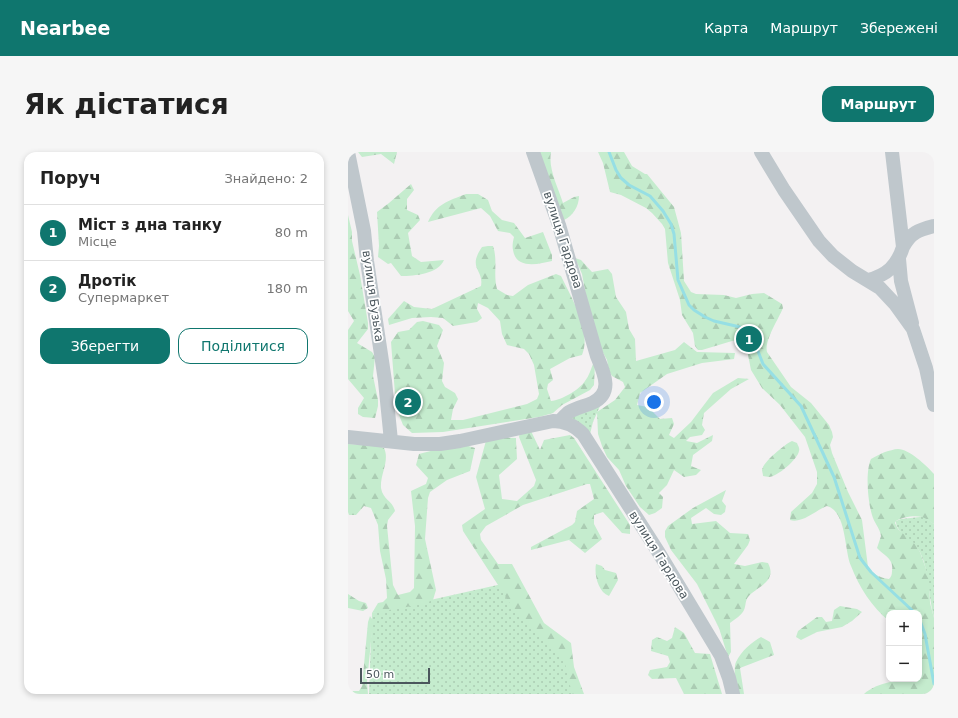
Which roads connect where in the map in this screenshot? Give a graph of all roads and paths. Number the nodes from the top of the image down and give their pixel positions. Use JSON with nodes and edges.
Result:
{"nodes":[{"id":1,"x":348,"y":152,"type":"edge"},
{"id":2,"x":533,"y":152,"type":"edge"},
{"id":3,"x":761,"y":152,"type":"edge"},
{"id":4,"x":892,"y":152,"type":"edge"},
{"id":5,"x":934,"y":226,"type":"edge"},
{"id":6,"x":901,"y":253,"type":"junction"},
{"id":7,"x":868,"y":280,"type":"junction"},
{"id":8,"x":913,"y":329,"type":"junction"},
{"id":9,"x":934,"y":405,"type":"edge"},
{"id":10,"x":565,"y":423,"type":"junction"},
{"id":11,"x":348,"y":437,"type":"edge"},
{"id":12,"x":391,"y":442,"type":"junction"},
{"id":13,"x":733,"y":694,"type":"edge"}],
"edges":[{"from":1,"to":12,"type":"street","name":"вулиця Бузька"},
{"from":2,"to":10,"type":"street","name":"вулиця Гардова"},
{"from":3,"to":7,"type":"street"},
{"from":4,"to":6,"type":"street"},
{"from":5,"to":6,"type":"street"},
{"from":6,"to":7,"type":"street"},
{"from":6,"to":8,"type":"street"},
{"from":7,"to":8,"type":"street"},
{"from":8,"to":9,"type":"street"},
{"from":10,"to":12,"type":"street"},
{"from":10,"to":13,"type":"street","name":"вулиця Гардова"},
{"from":11,"to":12,"type":"street"}]}
